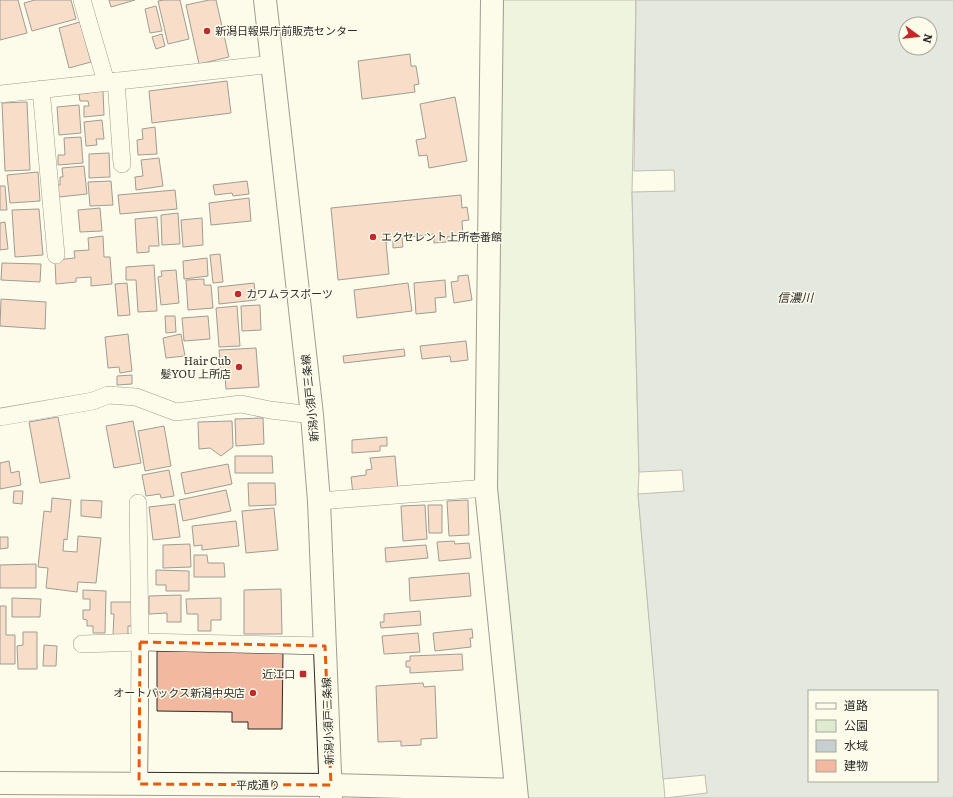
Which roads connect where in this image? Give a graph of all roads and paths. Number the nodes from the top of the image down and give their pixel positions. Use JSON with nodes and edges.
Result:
{"nodes":[{"id":1,"x":82,"y":0,"type":"edge"},
{"id":2,"x":266,"y":0,"type":"edge"},
{"id":3,"x":492,"y":0,"type":"edge"},
{"id":4,"x":273,"y":64,"type":"junction"},
{"id":5,"x":111,"y":81,"type":"junction"},
{"id":6,"x":41,"y":90,"type":"junction"},
{"id":7,"x":0,"y":94,"type":"edge"},
{"id":8,"x":122,"y":164,"type":"dead end"},
{"id":9,"x":56,"y":255,"type":"dead end"},
{"id":10,"x":312,"y":415,"type":"junction"},
{"id":11,"x":0,"y":417,"type":"edge"},
{"id":12,"x":486,"y":488,"type":"junction"},
{"id":13,"x":320,"y":501,"type":"junction"},
{"id":14,"x":138,"y":503,"type":"dead end"},
{"id":15,"x":140,"y":642,"type":"junction"},
{"id":16,"x":82,"y":644,"type":"dead end"},
{"id":17,"x":325,"y":646,"type":"junction"},
{"id":18,"x":0,"y":783,"type":"edge"},
{"id":19,"x":139,"y":784,"type":"junction"},
{"id":20,"x":331,"y":791,"type":"edge"},
{"id":21,"x":517,"y":794,"type":"edge"}],
"edges":[{"from":1,"to":5,"type":"street"},
{"from":2,"to":4,"type":"street","name":"新潟小須戸三条線"},
{"from":3,"to":12,"type":"street"},
{"from":4,"to":5,"type":"street"},
{"from":4,"to":10,"type":"street","name":"新潟小須戸三条線"},
{"from":5,"to":6,"type":"street"},
{"from":5,"to":8,"type":"street"},
{"from":6,"to":7,"type":"street"},
{"from":6,"to":9,"type":"street"},
{"from":10,"to":11,"type":"street"},
{"from":10,"to":13,"type":"street","name":"新潟小須戸三条線"},
{"from":12,"to":13,"type":"street"},
{"from":12,"to":21,"type":"street"},
{"from":13,"to":17,"type":"street","name":"新潟小須戸三条線"},
{"from":14,"to":15,"type":"street"},
{"from":15,"to":16,"type":"street"},
{"from":15,"to":17,"type":"street"},
{"from":15,"to":19,"type":"street"},
{"from":17,"to":20,"type":"street","name":"新潟小須戸三条線"},
{"from":18,"to":19,"type":"street","name":"平成通り"},
{"from":19,"to":20,"type":"street","name":"平成通り"},
{"from":20,"to":21,"type":"street","name":"平成通り"}]}
